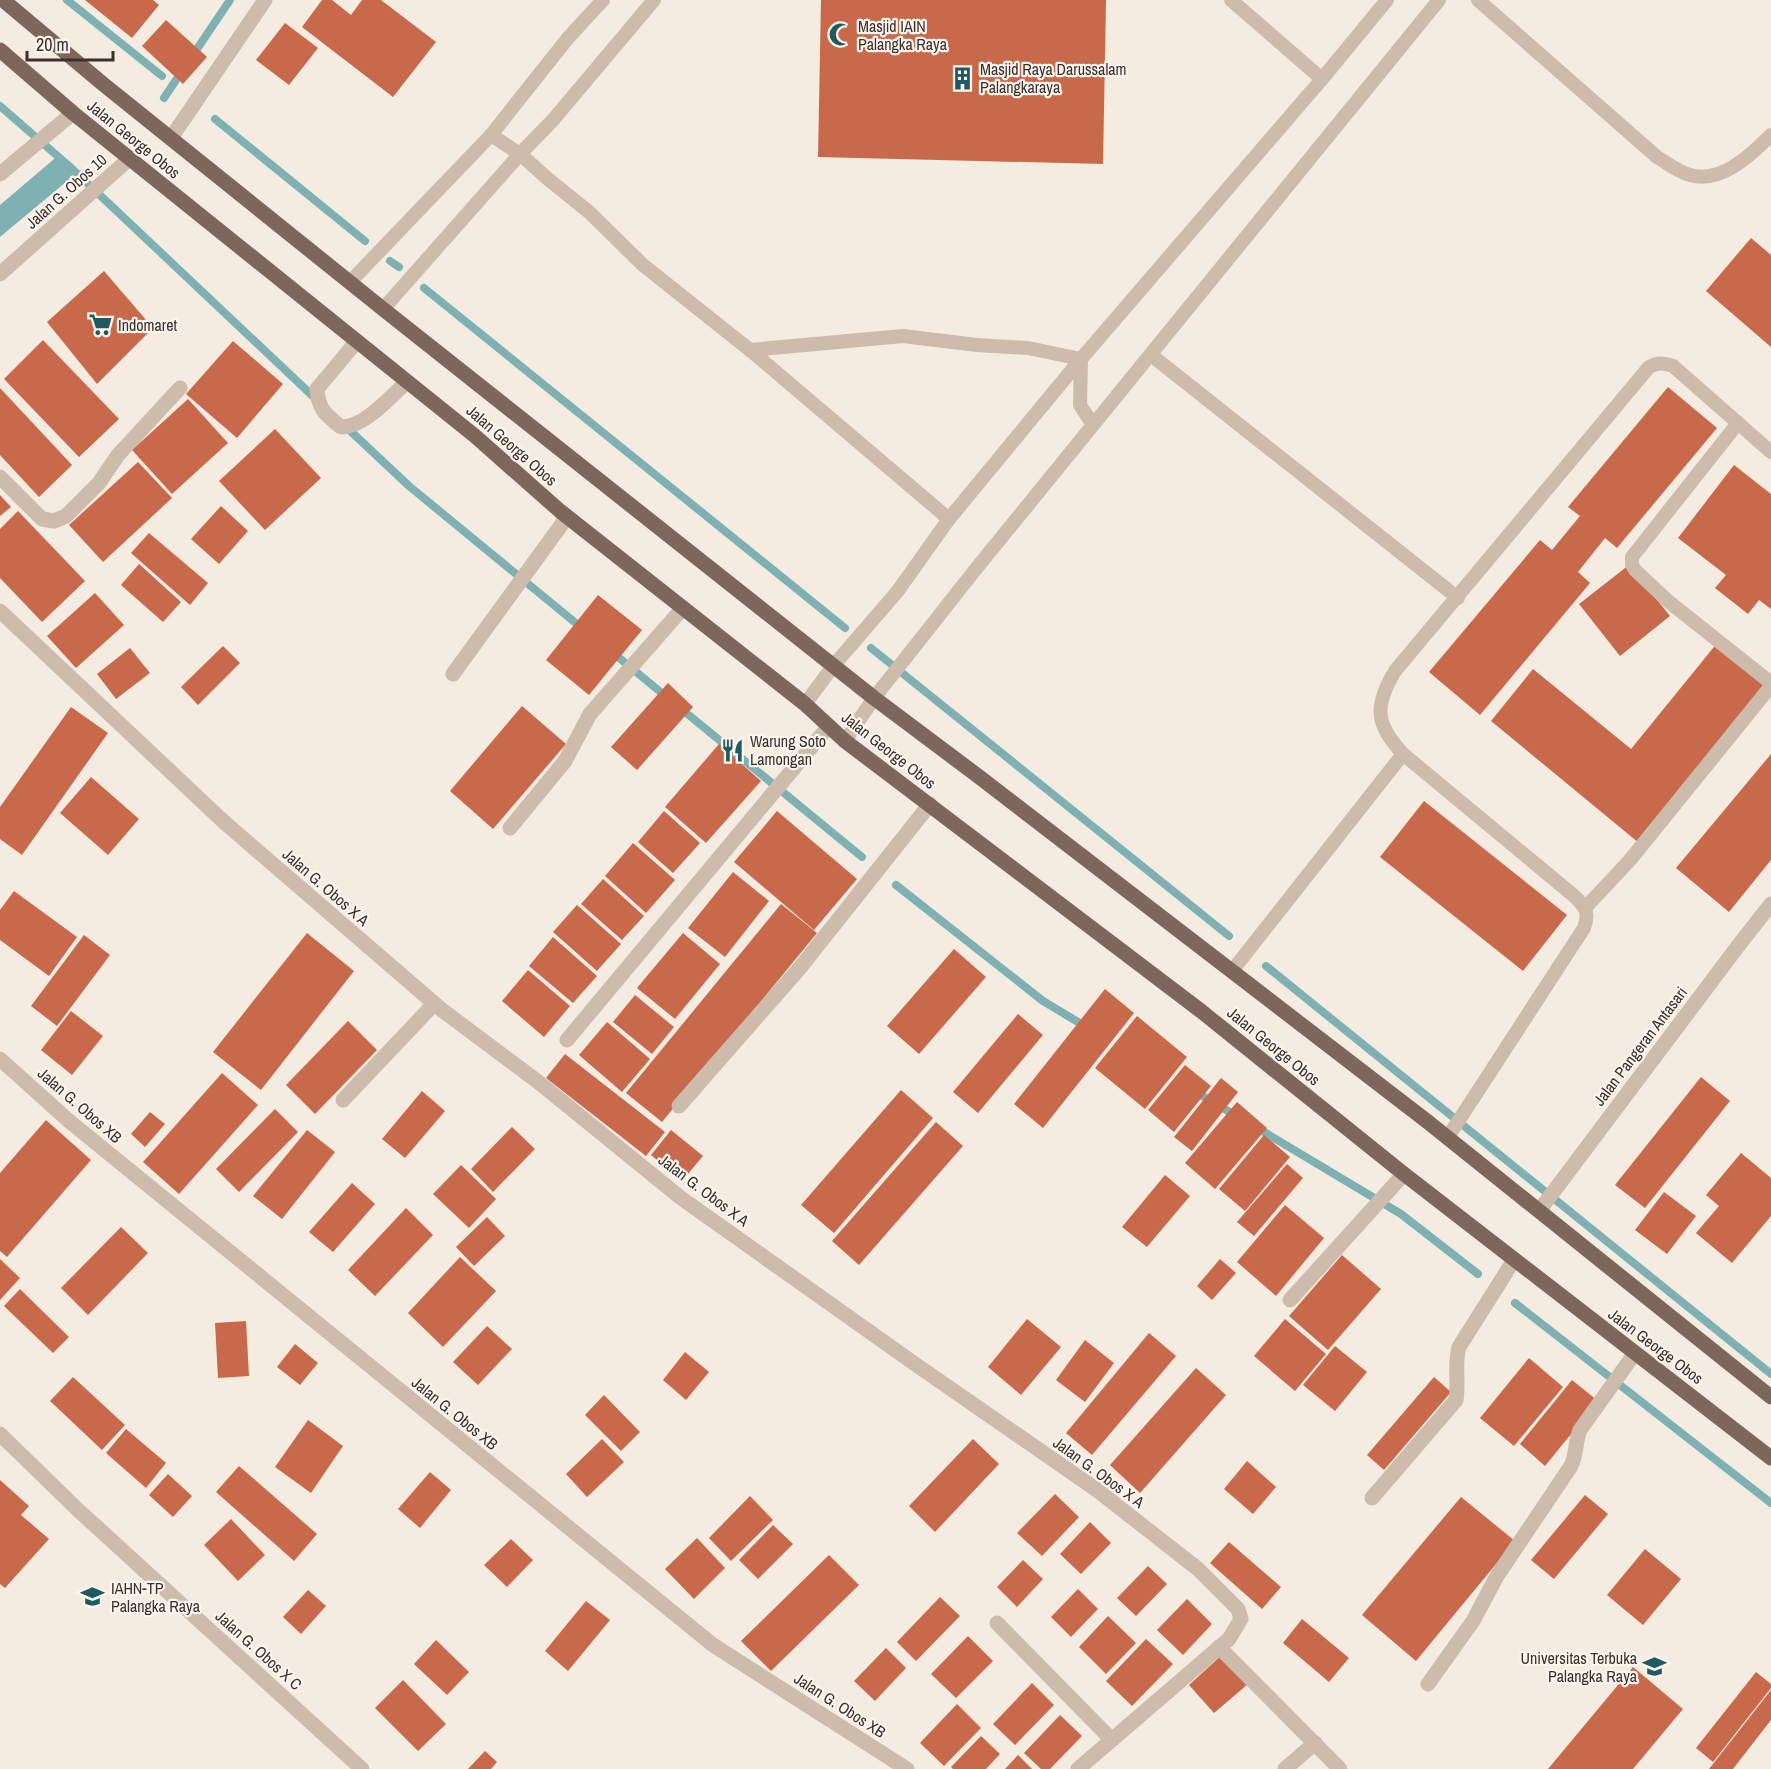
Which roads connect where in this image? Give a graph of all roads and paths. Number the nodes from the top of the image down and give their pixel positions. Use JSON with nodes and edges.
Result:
{"nodes":[{"id":1,"x":3,"y":0,"type":"edge"},
{"id":2,"x":265,"y":0,"type":"edge"},
{"id":3,"x":603,"y":0,"type":"edge"},
{"id":4,"x":654,"y":0,"type":"edge"},
{"id":5,"x":1231,"y":0,"type":"edge"},
{"id":6,"x":1387,"y":0,"type":"edge"},
{"id":7,"x":1439,"y":0,"type":"edge"},
{"id":8,"x":1478,"y":0,"type":"edge"},
{"id":9,"x":0,"y":50,"type":"edge"},
{"id":10,"x":1322,"y":79,"type":"junction"},
{"id":11,"x":73,"y":113,"type":"junction"},
{"id":12,"x":490,"y":135,"type":"junction"},
{"id":13,"x":1771,"y":135,"type":"edge"},
{"id":14,"x":171,"y":138,"type":"junction"},
{"id":15,"x":520,"y":154,"type":"junction"},
{"id":16,"x":129,"y":159,"type":"junction"},
{"id":17,"x":0,"y":174,"type":"edge"},
{"id":18,"x":0,"y":274,"type":"edge"},
{"id":19,"x":350,"y":282,"type":"junction"},
{"id":20,"x":383,"y":309,"type":"junction"},
{"id":21,"x":357,"y":341,"type":"junction"},
{"id":22,"x":750,"y":350,"type":"junction"},
{"id":23,"x":1151,"y":356,"type":"junction"},
{"id":24,"x":1082,"y":358,"type":"junction"},
{"id":25,"x":407,"y":382,"type":"junction"},
{"id":26,"x":180,"y":388,"type":"dead end"},
{"id":27,"x":1738,"y":423,"type":"junction"},
{"id":28,"x":1094,"y":425,"type":"junction"},
{"id":29,"x":1771,"y":452,"type":"edge"},
{"id":30,"x":0,"y":477,"type":"edge"},
{"id":31,"x":567,"y":517,"type":"junction"},
{"id":32,"x":950,"y":519,"type":"junction"},
{"id":33,"x":1458,"y":598,"type":"junction"},
{"id":34,"x":683,"y":608,"type":"junction"},
{"id":35,"x":0,"y":611,"type":"edge"},
{"id":36,"x":834,"y":665,"type":"junction"},
{"id":37,"x":453,"y":674,"type":"dead end"},
{"id":38,"x":1771,"y":685,"type":"edge"},
{"id":39,"x":874,"y":698,"type":"junction"},
{"id":40,"x":806,"y":704,"type":"junction"},
{"id":41,"x":829,"y":726,"type":"junction"},
{"id":42,"x":845,"y":741,"type":"junction"},
{"id":43,"x":1403,"y":754,"type":"junction"},
{"id":44,"x":930,"y":804,"type":"junction"},
{"id":45,"x":510,"y":828,"type":"dead end"},
{"id":46,"x":1771,"y":904,"type":"edge"},
{"id":47,"x":1586,"y":907,"type":"junction"},
{"id":48,"x":1232,"y":971,"type":"junction"},
{"id":49,"x":434,"y":1004,"type":"junction"},
{"id":50,"x":567,"y":1040,"type":"dead end"},
{"id":51,"x":0,"y":1059,"type":"edge"},
{"id":52,"x":343,"y":1100,"type":"dead end"},
{"id":53,"x":679,"y":1106,"type":"dead end"},
{"id":54,"x":1448,"y":1137,"type":"junction"},
{"id":55,"x":1404,"y":1174,"type":"junction"},
{"id":56,"x":1539,"y":1211,"type":"junction"},
{"id":57,"x":1514,"y":1260,"type":"junction"},
{"id":58,"x":1290,"y":1299,"type":"dead end"},
{"id":59,"x":1635,"y":1353,"type":"junction"},
{"id":60,"x":1771,"y":1397,"type":"edge"},
{"id":61,"x":0,"y":1434,"type":"edge"},
{"id":62,"x":1771,"y":1458,"type":"edge"},
{"id":63,"x":1372,"y":1498,"type":"dead end"},
{"id":64,"x":997,"y":1623,"type":"dead end"},
{"id":65,"x":1219,"y":1647,"type":"junction"},
{"id":66,"x":1428,"y":1684,"type":"dead end"},
{"id":67,"x":1112,"y":1739,"type":"junction"},
{"id":68,"x":1315,"y":1743,"type":"junction"},
{"id":69,"x":362,"y":1769,"type":"edge"},
{"id":70,"x":907,"y":1769,"type":"edge"},
{"id":71,"x":1078,"y":1769,"type":"edge"},
{"id":72,"x":1284,"y":1769,"type":"edge"},
{"id":73,"x":1340,"y":1769,"type":"edge"}],
"edges":[{"from":1,"to":14,"type":"main road","name":"Jalan George Obos"},
{"from":2,"to":14,"type":"street"},
{"from":3,"to":12,"type":"lane"},
{"from":4,"to":15,"type":"lane"},
{"from":5,"to":10,"type":"lane"},
{"from":6,"to":10,"type":"lane"},
{"from":7,"to":23,"type":"lane"},
{"from":8,"to":13,"type":"lane"},
{"from":9,"to":11,"type":"main road","name":"Jalan George Obos"},
{"from":10,"to":24,"type":"lane"},
{"from":11,"to":16,"type":"main road","name":"Jalan George Obos"},
{"from":11,"to":17,"type":"street"},
{"from":12,"to":15,"type":"lane"},
{"from":12,"to":19,"type":"lane"},
{"from":14,"to":19,"type":"main road","name":"Jalan George Obos"},
{"from":15,"to":20,"type":"lane"},
{"from":15,"to":22,"type":"lane"},
{"from":16,"to":18,"type":"street","name":"Jalan G. Obos 10"},
{"from":16,"to":21,"type":"main road","name":"Jalan George Obos"},
{"from":19,"to":20,"type":"main road","name":"Jalan George Obos"},
{"from":20,"to":36,"type":"main road","name":"Jalan George Obos"},
{"from":21,"to":25,"type":"main road","name":"Jalan George Obos"},
{"from":21,"to":25,"type":"street"},
{"from":22,"to":24,"type":"lane"},
{"from":22,"to":32,"type":"lane"},
{"from":23,"to":28,"type":"lane"},
{"from":23,"to":33,"type":"lane"},
{"from":24,"to":28,"type":"lane"},
{"from":24,"to":32,"type":"lane"},
{"from":25,"to":31,"type":"main road","name":"Jalan George Obos"},
{"from":26,"to":30,"type":"street"},
{"from":27,"to":29,"type":"lane"},
{"from":27,"to":33,"type":"lane"},
{"from":27,"to":38,"type":"lane"},
{"from":28,"to":39,"type":"lane"},
{"from":31,"to":34,"type":"main road","name":"Jalan George Obos"},
{"from":31,"to":37,"type":"street"},
{"from":32,"to":36,"type":"lane"},
{"from":33,"to":43,"type":"lane"},
{"from":34,"to":40,"type":"main road","name":"Jalan George Obos"},
{"from":34,"to":45,"type":"street"},
{"from":35,"to":49,"type":"street","name":"Jalan G. Obos X A"},
{"from":36,"to":39,"type":"main road","name":"Jalan George Obos"},
{"from":36,"to":40,"type":"lane"},
{"from":38,"to":47,"type":"lane"},
{"from":39,"to":42,"type":"lane"},
{"from":39,"to":48,"type":"main road","name":"Jalan George Obos"},
{"from":40,"to":41,"type":"main road","name":"Jalan George Obos"},
{"from":41,"to":42,"type":"main road","name":"Jalan George Obos"},
{"from":41,"to":50,"type":"street"},
{"from":42,"to":44,"type":"main road","name":"Jalan George Obos"},
{"from":43,"to":47,"type":"lane"},
{"from":43,"to":48,"type":"lane"},
{"from":44,"to":53,"type":"street"},
{"from":44,"to":55,"type":"main road","name":"Jalan George Obos"},
{"from":46,"to":56,"type":"street","name":"Jalan Pangeran Antasari"},
{"from":47,"to":54,"type":"lane"},
{"from":48,"to":54,"type":"main road","name":"Jalan George Obos"},
{"from":49,"to":52,"type":"street"},
{"from":49,"to":65,"type":"street","name":"Jalan G. Obos X A"},
{"from":51,"to":70,"type":"street","name":"Jalan G. Obos XB"},
{"from":54,"to":56,"type":"main road","name":"Jalan George Obos"},
{"from":55,"to":57,"type":"main road","name":"Jalan George Obos"},
{"from":55,"to":58,"type":"street"},
{"from":56,"to":60,"type":"main road","name":"Jalan George Obos"},
{"from":57,"to":59,"type":"main road","name":"Jalan George Obos"},
{"from":57,"to":63,"type":"street"},
{"from":59,"to":62,"type":"main road","name":"Jalan George Obos"},
{"from":59,"to":66,"type":"street"},
{"from":61,"to":69,"type":"street","name":"Jalan G. Obos X C"},
{"from":64,"to":67,"type":"street"},
{"from":65,"to":67,"type":"street","name":"Jalan G. Obos X A"},
{"from":65,"to":68,"type":"street"},
{"from":67,"to":71,"type":"street","name":"Jalan G. Obos X A"},
{"from":68,"to":72,"type":"street"},
{"from":68,"to":73,"type":"street"}]}
